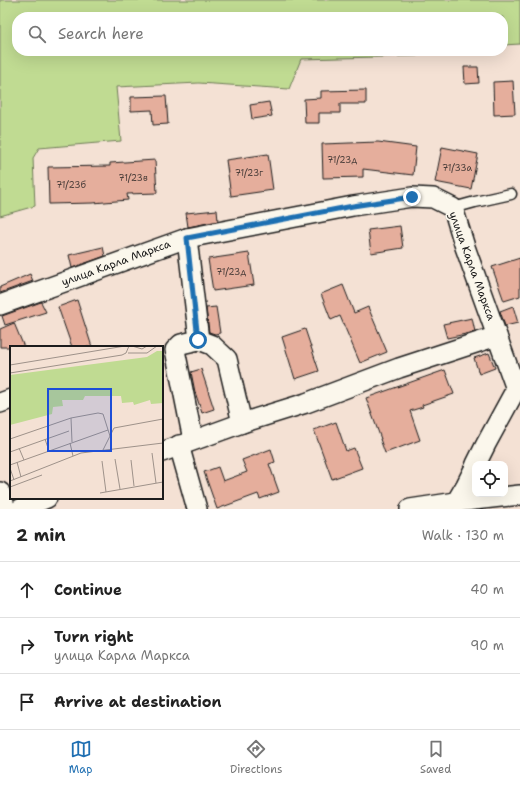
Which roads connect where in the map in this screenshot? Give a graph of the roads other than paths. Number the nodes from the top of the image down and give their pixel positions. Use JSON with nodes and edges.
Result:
{"nodes":[{"id":1,"x":511,"y":194,"type":"dead end"},
{"id":2,"x":453,"y":208,"type":"junction"},
{"id":3,"x":187,"y":238,"type":"junction"},
{"id":4,"x":0,"y":305,"type":"edge"},
{"id":5,"x":497,"y":336,"type":"junction"},
{"id":6,"x":198,"y":340,"type":"junction"},
{"id":7,"x":169,"y":351,"type":"edge"},
{"id":8,"x":520,"y":364,"type":"edge"},
{"id":9,"x":516,"y":389,"type":"junction"},
{"id":10,"x":10,"y":399,"type":"edge"},
{"id":11,"x":0,"y":403,"type":"edge"},
{"id":12,"x":242,"y":423,"type":"junction"},
{"id":13,"x":178,"y":446,"type":"edge"},
{"id":14,"x":478,"y":461,"type":"edge"},
{"id":15,"x":472,"y":473,"type":"edge"},
{"id":16,"x":0,"y":492,"type":"edge"},
{"id":17,"x":520,"y":495,"type":"edge"},
{"id":18,"x":45,"y":499,"type":"edge"},
{"id":19,"x":456,"y":502,"type":"junction"},
{"id":20,"x":6,"y":509,"type":"edge"},
{"id":21,"x":20,"y":509,"type":"edge"},
{"id":22,"x":197,"y":509,"type":"edge"},
{"id":23,"x":410,"y":509,"type":"edge"}],
"edges":[{"from":1,"to":2,"type":"lane"},
{"from":2,"to":3,"type":"street","name":"улица Карла Маркса"},
{"from":2,"to":5,"type":"street","name":"улица Карла Маркса"},
{"from":3,"to":4,"type":"street","name":"улица Карла Маркса"},
{"from":3,"to":6,"type":"street"},
{"from":5,"to":9,"type":"street","name":"улица Карла Маркса"},
{"from":5,"to":12,"type":"street","name":"улица Карла Маркса"},
{"from":6,"to":7,"type":"street"},
{"from":6,"to":12,"type":"street"},
{"from":7,"to":13,"type":"street"},
{"from":8,"to":9,"type":"street"},
{"from":9,"to":14,"type":"street"},
{"from":10,"to":11,"type":"street"},
{"from":12,"to":13,"type":"street","name":"улица Карла Маркса"},
{"from":13,"to":22,"type":"street"},
{"from":15,"to":19,"type":"street"},
{"from":16,"to":20,"type":"street"},
{"from":17,"to":19,"type":"street"},
{"from":18,"to":21,"type":"street"},
{"from":19,"to":23,"type":"street"}]}
